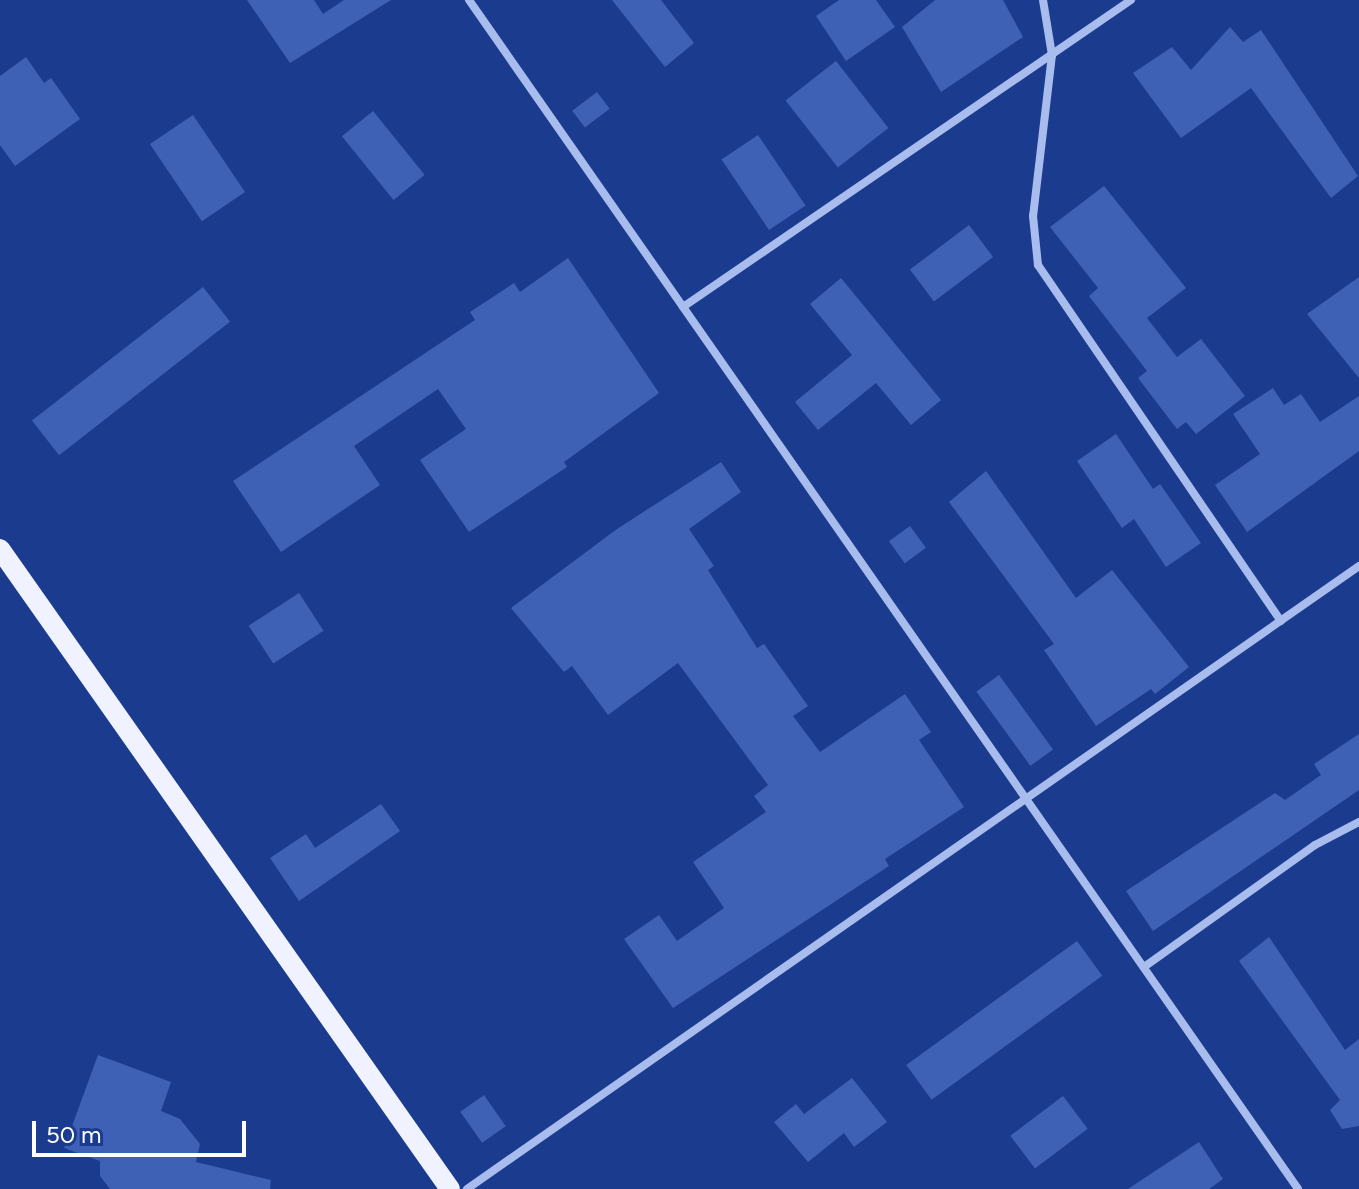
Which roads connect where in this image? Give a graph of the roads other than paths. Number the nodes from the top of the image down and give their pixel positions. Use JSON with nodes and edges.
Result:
{"nodes":[{"id":1,"x":469,"y":0,"type":"edge"},
{"id":2,"x":1043,"y":0,"type":"edge"},
{"id":3,"x":1131,"y":0,"type":"edge"},
{"id":4,"x":1052,"y":55,"type":"junction"},
{"id":5,"x":683,"y":307,"type":"junction"},
{"id":6,"x":0,"y":549,"type":"edge"},
{"id":7,"x":1359,"y":566,"type":"edge"},
{"id":8,"x":1281,"y":621,"type":"junction"},
{"id":9,"x":1026,"y":798,"type":"junction"},
{"id":10,"x":1359,"y":822,"type":"edge"},
{"id":11,"x":1144,"y":967,"type":"junction"},
{"id":12,"x":450,"y":1189,"type":"edge"},
{"id":13,"x":467,"y":1189,"type":"edge"},
{"id":14,"x":1298,"y":1189,"type":"edge"}],
"edges":[{"from":1,"to":5,"type":"street"},
{"from":2,"to":4,"type":"street"},
{"from":3,"to":4,"type":"street"},
{"from":4,"to":5,"type":"street"},
{"from":4,"to":8,"type":"street"},
{"from":5,"to":9,"type":"street"},
{"from":6,"to":12,"type":"main road"},
{"from":7,"to":8,"type":"street"},
{"from":8,"to":9,"type":"street"},
{"from":9,"to":11,"type":"street"},
{"from":9,"to":13,"type":"street"},
{"from":10,"to":11,"type":"street"},
{"from":11,"to":14,"type":"street"}]}
